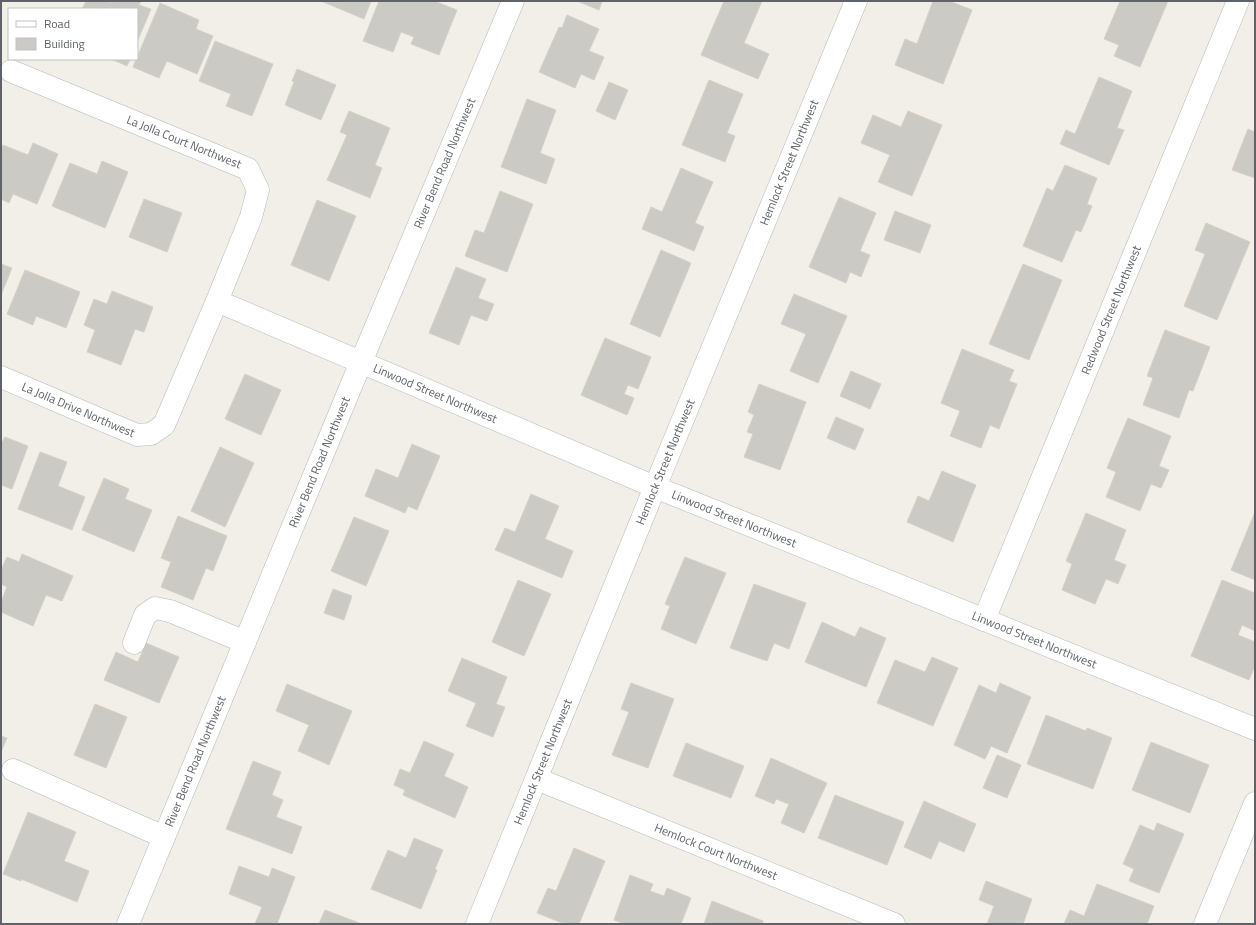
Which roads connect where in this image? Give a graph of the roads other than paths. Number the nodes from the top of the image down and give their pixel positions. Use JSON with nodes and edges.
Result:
{"nodes":[{"id":1,"x":512,"y":1,"type":"edge"},
{"id":2,"x":856,"y":1,"type":"edge"},
{"id":3,"x":1238,"y":1,"type":"edge"},
{"id":4,"x":11,"y":71,"type":"dead end"},
{"id":5,"x":217,"y":301,"type":"junction"},
{"id":6,"x":361,"y":362,"type":"junction"},
{"id":7,"x":1,"y":377,"type":"edge"},
{"id":8,"x":655,"y":487,"type":"junction"},
{"id":9,"x":984,"y":620,"type":"junction"},
{"id":10,"x":245,"y":642,"type":"junction"},
{"id":11,"x":134,"y":643,"type":"dead end"},
{"id":12,"x":1255,"y":729,"type":"edge"},
{"id":13,"x":13,"y":770,"type":"dead end"},
{"id":14,"x":537,"y":779,"type":"junction"},
{"id":15,"x":1255,"y":803,"type":"edge"},
{"id":16,"x":164,"y":837,"type":"junction"},
{"id":17,"x":128,"y":924,"type":"edge"},
{"id":18,"x":477,"y":924,"type":"edge"},
{"id":19,"x":894,"y":924,"type":"edge"},
{"id":20,"x":1205,"y":924,"type":"edge"}],
"edges":[{"from":1,"to":6,"type":"street","name":"River Bend Road Northwest"},
{"from":2,"to":8,"type":"street","name":"Hemlock Street Northwest"},
{"from":3,"to":9,"type":"street","name":"Redwood Street Northwest"},
{"from":4,"to":5,"type":"street","name":"La Jolla Court Northwest"},
{"from":5,"to":6,"type":"street","name":"Linwood Street Northwest"},
{"from":5,"to":7,"type":"street","name":"La Jolla Drive Northwest"},
{"from":6,"to":8,"type":"street","name":"Linwood Street Northwest"},
{"from":6,"to":10,"type":"street","name":"River Bend Road Northwest"},
{"from":8,"to":9,"type":"street","name":"Linwood Street Northwest"},
{"from":8,"to":14,"type":"street","name":"Hemlock Street Northwest"},
{"from":9,"to":12,"type":"street","name":"Linwood Street Northwest"},
{"from":10,"to":11,"type":"street"},
{"from":10,"to":16,"type":"street","name":"River Bend Road Northwest"},
{"from":13,"to":16,"type":"street"},
{"from":14,"to":18,"type":"street","name":"Hemlock Street Northwest"},
{"from":14,"to":19,"type":"street","name":"Hemlock Court Northwest"},
{"from":15,"to":20,"type":"street"},
{"from":16,"to":17,"type":"street","name":"River Bend Road Northwest"}]}
